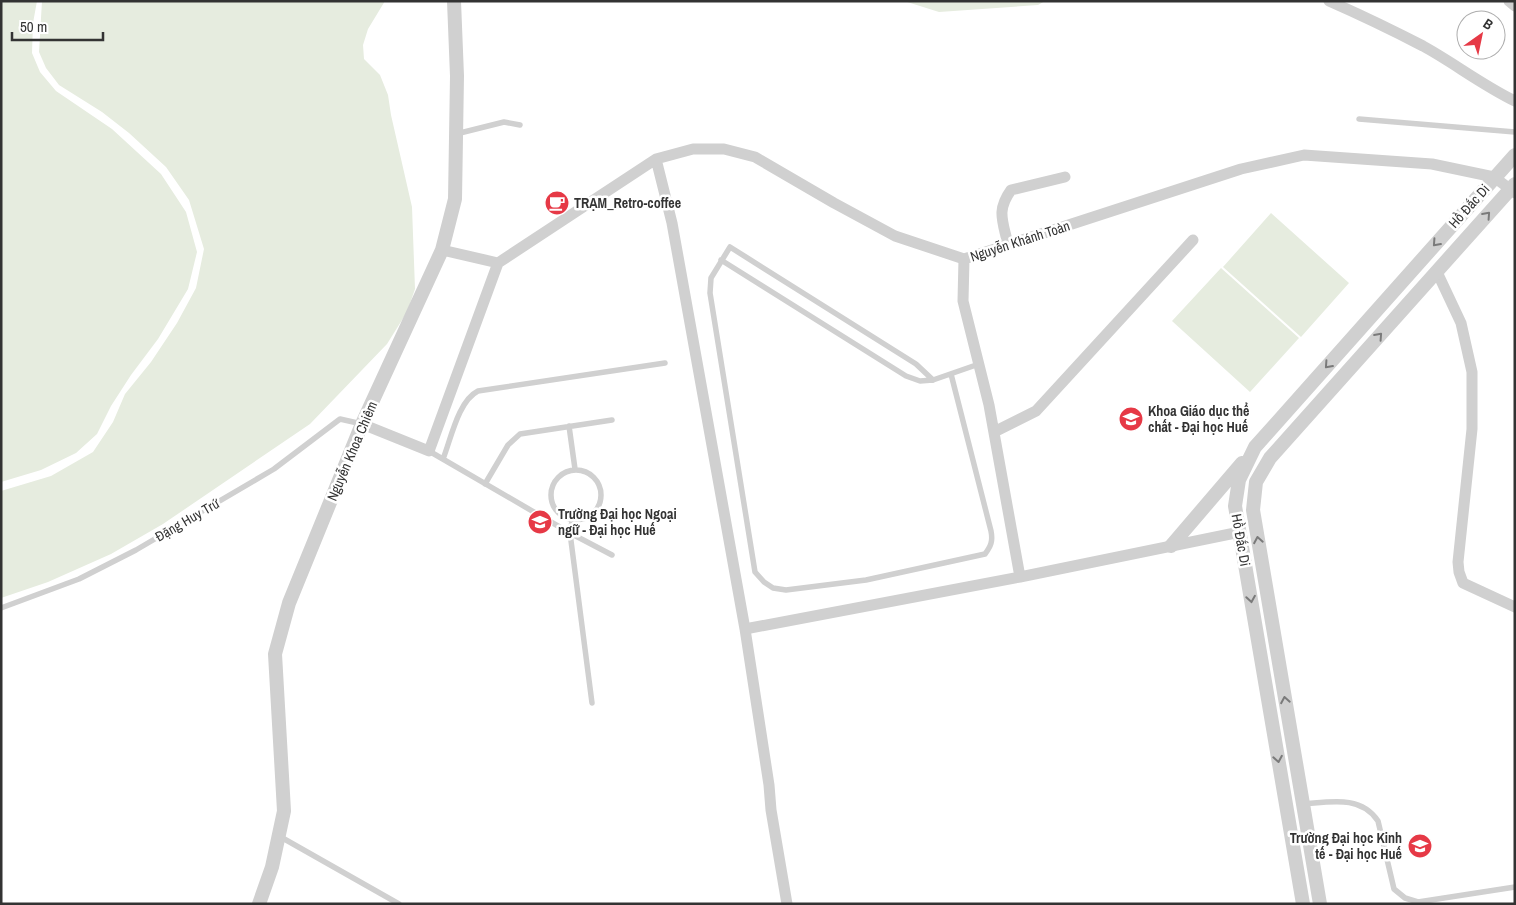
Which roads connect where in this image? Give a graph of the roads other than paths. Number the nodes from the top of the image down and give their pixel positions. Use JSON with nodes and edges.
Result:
{"nodes":[{"id":1,"x":454,"y":1,"type":"edge"},
{"id":2,"x":1329,"y":1,"type":"edge"},
{"id":3,"x":1509,"y":1,"type":"edge"},
{"id":4,"x":1515,"y":6,"type":"edge"},
{"id":5,"x":1515,"y":101,"type":"edge"},
{"id":6,"x":1359,"y":119,"type":"dead end"},
{"id":7,"x":520,"y":125,"type":"dead end"},
{"id":8,"x":1515,"y":132,"type":"edge"},
{"id":9,"x":456,"y":134,"type":"junction"},
{"id":10,"x":1515,"y":154,"type":"edge"},
{"id":11,"x":656,"y":159,"type":"junction"},
{"id":12,"x":1065,"y":177,"type":"dead end"},
{"id":13,"x":1494,"y":177,"type":"junction"},
{"id":14,"x":1513,"y":189,"type":"edge"},
{"id":15,"x":1193,"y":240,"type":"dead end"},
{"id":16,"x":1008,"y":245,"type":"junction"},
{"id":17,"x":442,"y":250,"type":"junction"},
{"id":18,"x":964,"y":259,"type":"junction"},
{"id":19,"x":721,"y":260,"type":"junction"},
{"id":20,"x":498,"y":262,"type":"junction"},
{"id":21,"x":1437,"y":272,"type":"junction"},
{"id":22,"x":665,"y":363,"type":"dead end"},
{"id":23,"x":979,"y":364,"type":"junction"},
{"id":24,"x":951,"y":374,"type":"junction"},
{"id":25,"x":933,"y":380,"type":"junction"},
{"id":26,"x":612,"y":420,"type":"dead end"},
{"id":27,"x":362,"y":424,"type":"junction"},
{"id":28,"x":569,"y":426,"type":"junction"},
{"id":29,"x":994,"y":432,"type":"junction"},
{"id":30,"x":1255,"y":447,"type":"junction"},
{"id":31,"x":428,"y":451,"type":"junction"},
{"id":32,"x":443,"y":459,"type":"junction"},
{"id":33,"x":575,"y":470,"type":"junction"},
{"id":34,"x":1239,"y":480,"type":"junction"},
{"id":35,"x":1256,"y":482,"type":"junction"},
{"id":36,"x":485,"y":484,"type":"junction"},
{"id":37,"x":572,"y":521,"type":"junction"},
{"id":38,"x":1240,"y":532,"type":"junction"},
{"id":39,"x":570,"y":534,"type":"junction"},
{"id":40,"x":1171,"y":546,"type":"junction"},
{"id":41,"x":612,"y":555,"type":"dead end"},
{"id":42,"x":1264,"y":574,"type":"junction"},
{"id":43,"x":1020,"y":577,"type":"junction"},
{"id":44,"x":1247,"y":577,"type":"junction"},
{"id":45,"x":1515,"y":607,"type":"edge"},
{"id":46,"x":1,"y":608,"type":"edge"},
{"id":47,"x":745,"y":629,"type":"junction"},
{"id":48,"x":592,"y":703,"type":"dead end"},
{"id":49,"x":1303,"y":804,"type":"junction"},
{"id":50,"x":1286,"y":807,"type":"junction"},
{"id":51,"x":279,"y":836,"type":"junction"},
{"id":52,"x":1515,"y":887,"type":"edge"},
{"id":53,"x":260,"y":904,"type":"edge"},
{"id":54,"x":399,"y":904,"type":"edge"},
{"id":55,"x":788,"y":904,"type":"edge"},
{"id":56,"x":1303,"y":904,"type":"edge"},
{"id":57,"x":1320,"y":904,"type":"edge"}],
"edges":[{"from":1,"to":9,"type":"street","name":"Nguyễn Khoa Chiêm"},
{"from":2,"to":5,"type":"street"},
{"from":3,"to":4,"type":"street"},
{"from":6,"to":8,"type":"lane"},
{"from":7,"to":9,"type":"lane"},
{"from":9,"to":17,"type":"street","name":"Nguyễn Khoa Chiêm"},
{"from":10,"to":13,"type":"street","name":"Hồ Đắc Di"},
{"from":11,"to":18,"type":"street","name":"Nguyễn Khánh Toàn"},
{"from":11,"to":20,"type":"street","name":"Nguyễn Khánh Toàn"},
{"from":11,"to":47,"type":"street"},
{"from":12,"to":16,"type":"street"},
{"from":13,"to":14,"type":"street"},
{"from":13,"to":16,"type":"street","name":"Nguyễn Khánh Toàn"},
{"from":13,"to":30,"type":"street","name":"Hồ Đắc Di","one_way":true},
{"from":21,"to":14,"type":"street","name":"Hồ Đắc Di","one_way":true},
{"from":15,"to":29,"type":"street"},
{"from":16,"to":18,"type":"street","name":"Nguyễn Khánh Toàn"},
{"from":17,"to":20,"type":"street"},
{"from":17,"to":27,"type":"street","name":"Nguyễn Khoa Chiêm"},
{"from":18,"to":23,"type":"street"},
{"from":19,"to":24,"type":"lane"},
{"from":19,"to":25,"type":"lane"},
{"from":19,"to":25,"type":"lane"},
{"from":20,"to":31,"type":"street"},
{"from":35,"to":21,"type":"street","name":"Hồ Đắc Di","one_way":true},
{"from":21,"to":45,"type":"street"},
{"from":22,"to":32,"type":"lane"},
{"from":23,"to":24,"type":"lane"},
{"from":23,"to":29,"type":"street"},
{"from":24,"to":25,"type":"lane"},
{"from":26,"to":28,"type":"lane"},
{"from":27,"to":31,"type":"street"},
{"from":27,"to":46,"type":"lane","name":"Đặng Huy Trứ"},
{"from":27,"to":51,"type":"street","name":"Nguyễn Khoa Chiêm"},
{"from":28,"to":33,"type":"lane"},
{"from":28,"to":36,"type":"lane"},
{"from":29,"to":43,"type":"street"},
{"from":30,"to":34,"type":"street","name":"Hồ Đắc Di"},
{"from":30,"to":40,"type":"street"},
{"from":31,"to":32,"type":"lane"},
{"from":32,"to":36,"type":"lane"},
{"from":33,"to":37,"type":"lane"},
{"from":33,"to":37,"type":"lane"},
{"from":34,"to":35,"type":"street"},
{"from":34,"to":38,"type":"street","name":"Hồ Đắc Di"},
{"from":42,"to":35,"type":"street","name":"Hồ Đắc Di","one_way":true},
{"from":36,"to":39,"type":"lane"},
{"from":37,"to":39,"type":"lane"},
{"from":38,"to":40,"type":"street"},
{"from":38,"to":44,"type":"street","name":"Hồ Đắc Di"},
{"from":39,"to":41,"type":"lane"},
{"from":39,"to":48,"type":"lane"},
{"from":40,"to":43,"type":"street"},
{"from":42,"to":44,"type":"street"},
{"from":49,"to":42,"type":"street","name":"Hồ Đắc Di","one_way":true},
{"from":43,"to":47,"type":"street"},
{"from":44,"to":50,"type":"street","name":"Hồ Đắc Di","one_way":true},
{"from":47,"to":55,"type":"street"},
{"from":49,"to":50,"type":"street"},
{"from":49,"to":52,"type":"lane"},
{"from":49,"to":57,"type":"street","name":"Hồ Đắc Di"},
{"from":50,"to":56,"type":"street","name":"Hồ Đắc Di"},
{"from":51,"to":53,"type":"street","name":"Nguyễn Khoa Chiêm"},
{"from":51,"to":54,"type":"lane"}]}
